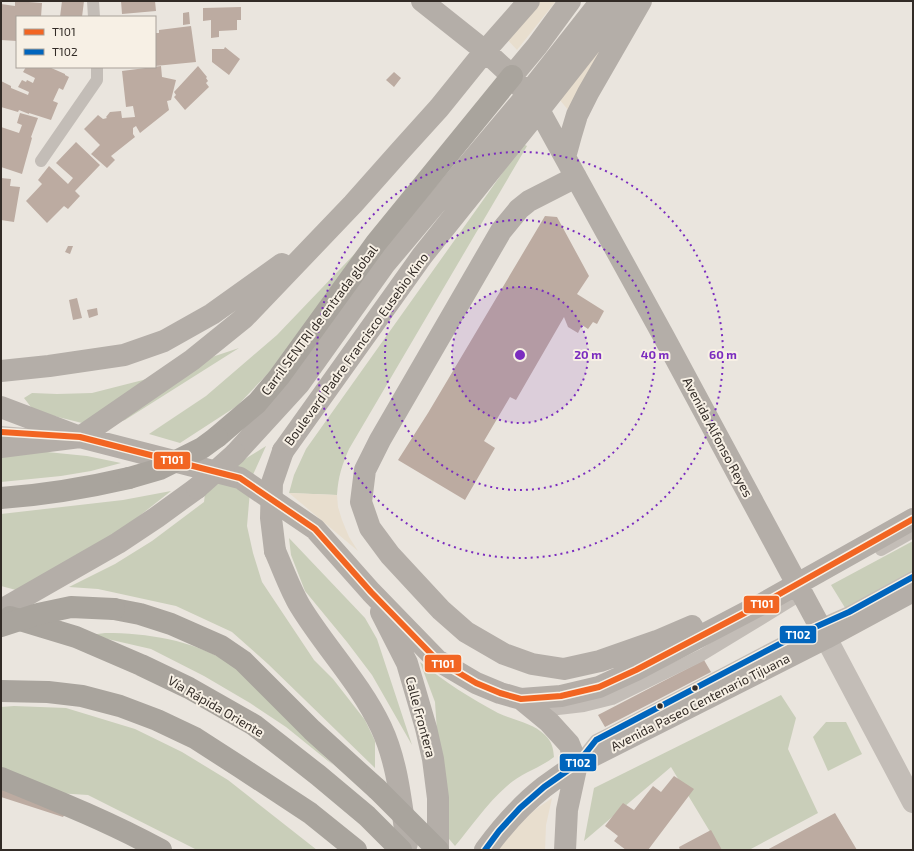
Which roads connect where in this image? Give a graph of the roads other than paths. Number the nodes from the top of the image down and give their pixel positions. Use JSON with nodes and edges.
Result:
{"nodes":[{"id":1,"x":93,"y":1,"type":"edge"},
{"id":2,"x":529,"y":1,"type":"edge"},
{"id":3,"x":570,"y":1,"type":"edge"},
{"id":4,"x":601,"y":1,"type":"edge"},
{"id":5,"x":625,"y":1,"type":"edge"},
{"id":6,"x":641,"y":1,"type":"edge"},
{"id":7,"x":432,"y":4,"type":"edge"},
{"id":8,"x":94,"y":16,"type":"edge"},
{"id":9,"x":485,"y":51,"type":"junction"},
{"id":10,"x":96,"y":68,"type":"edge"},
{"id":11,"x":512,"y":76,"type":"junction"},
{"id":12,"x":533,"y":102,"type":"junction"},
{"id":13,"x":565,"y":157,"type":"junction"},
{"id":14,"x":42,"y":161,"type":"dead end"},
{"id":15,"x":576,"y":177,"type":"junction"},
{"id":16,"x":353,"y":204,"type":"junction"},
{"id":17,"x":1,"y":371,"type":"edge"},
{"id":18,"x":1,"y":407,"type":"edge"},
{"id":19,"x":1,"y":432,"type":"edge"},
{"id":20,"x":80,"y":437,"type":"junction"},
{"id":21,"x":1,"y":447,"type":"edge"},
{"id":22,"x":1,"y":498,"type":"edge"},
{"id":23,"x":913,"y":519,"type":"edge"},
{"id":24,"x":913,"y":532,"type":"edge"},
{"id":25,"x":913,"y":577,"type":"edge"},
{"id":26,"x":800,"y":588,"type":"junction"},
{"id":27,"x":913,"y":591,"type":"edge"},
{"id":28,"x":371,"y":592,"type":"junction"},
{"id":29,"x":760,"y":605,"type":"junction"},
{"id":30,"x":1,"y":610,"type":"edge"},
{"id":31,"x":1,"y":614,"type":"edge"},
{"id":32,"x":1,"y":626,"type":"edge"},
{"id":33,"x":823,"y":632,"type":"junction"},
{"id":34,"x":1,"y":691,"type":"edge"},
{"id":35,"x":521,"y":699,"type":"junction"},
{"id":36,"x":577,"y":764,"type":"junction"},
{"id":37,"x":1,"y":778,"type":"edge"},
{"id":38,"x":913,"y":802,"type":"edge"},
{"id":39,"x":161,"y":850,"type":"edge"},
{"id":40,"x":356,"y":850,"type":"edge"},
{"id":41,"x":401,"y":850,"type":"edge"},
{"id":42,"x":405,"y":850,"type":"edge"},
{"id":43,"x":438,"y":850,"type":"edge"},
{"id":44,"x":485,"y":850,"type":"edge"},
{"id":45,"x":565,"y":850,"type":"edge"}],
"edges":[{"from":1,"to":8,"type":"lane"},
{"from":2,"to":9,"type":"main road"},
{"from":3,"to":11,"type":"main road"},
{"from":4,"to":12,"type":"main road"},
{"from":5,"to":12,"type":"main road","name":"Boulevard Padre Francisco Eusebio Kino"},
{"from":6,"to":13,"type":"main road"},
{"from":7,"to":9,"type":"main road","name":"Avenida Alfonso Reyes"},
{"from":9,"to":11,"type":"main road","name":"Avenida Alfonso Reyes"},
{"from":9,"to":16,"type":"main road"},
{"from":10,"to":14,"type":"lane"},
{"from":11,"to":12,"type":"main road","name":"Avenida Alfonso Reyes"},
{"from":11,"to":22,"type":"highway","name":"Carril SENTRI de entrada global","bridge":true},
{"from":12,"to":13,"type":"main road","name":"Avenida Alfonso Reyes"},
{"from":12,"to":30,"type":"main road","bridge":true},
{"from":12,"to":42,"type":"main road","name":"Boulevard Padre Francisco Eusebio Kino","bridge":true},
{"from":13,"to":15,"type":"main road","name":"Avenida Alfonso Reyes"},
{"from":15,"to":26,"type":"main road","name":"Avenida Alfonso Reyes"},
{"from":15,"to":29,"type":"main road"},
{"from":16,"to":17,"type":"main road"},
{"from":16,"to":20,"type":"main road"},
{"from":18,"to":20,"type":"main road"},
{"from":19,"to":20,"type":"lane"},
{"from":20,"to":21,"type":"main road"},
{"from":20,"to":28,"type":"main road"},
{"from":23,"to":26,"type":"main road"},
{"from":24,"to":26,"type":"lane"},
{"from":25,"to":33,"type":"lane"},
{"from":26,"to":29,"type":"main road"},
{"from":26,"to":33,"type":"main road","name":"Avenida Alfonso Reyes"},
{"from":26,"to":35,"type":"lane"},
{"from":27,"to":33,"type":"main road","name":"Avenida Paseo Centenario Tijuana"},
{"from":28,"to":35,"type":"main road"},
{"from":28,"to":43,"type":"main road","name":"Calle Frontera"},
{"from":29,"to":35,"type":"main road"},
{"from":31,"to":41,"type":"highway","name":"Vía Rápida Oriente"},
{"from":32,"to":43,"type":"highway","bridge":true},
{"from":33,"to":36,"type":"main road","name":"Avenida Paseo Centenario Tijuana"},
{"from":33,"to":38,"type":"street","name":"Avenida Alfonso Reyes"},
{"from":34,"to":40,"type":"highway"},
{"from":35,"to":36,"type":"main road"},
{"from":36,"to":44,"type":"main road","name":"Avenida Paseo Centenario Tijuana"},
{"from":36,"to":45,"type":"main road"},
{"from":37,"to":39,"type":"highway"}]}
